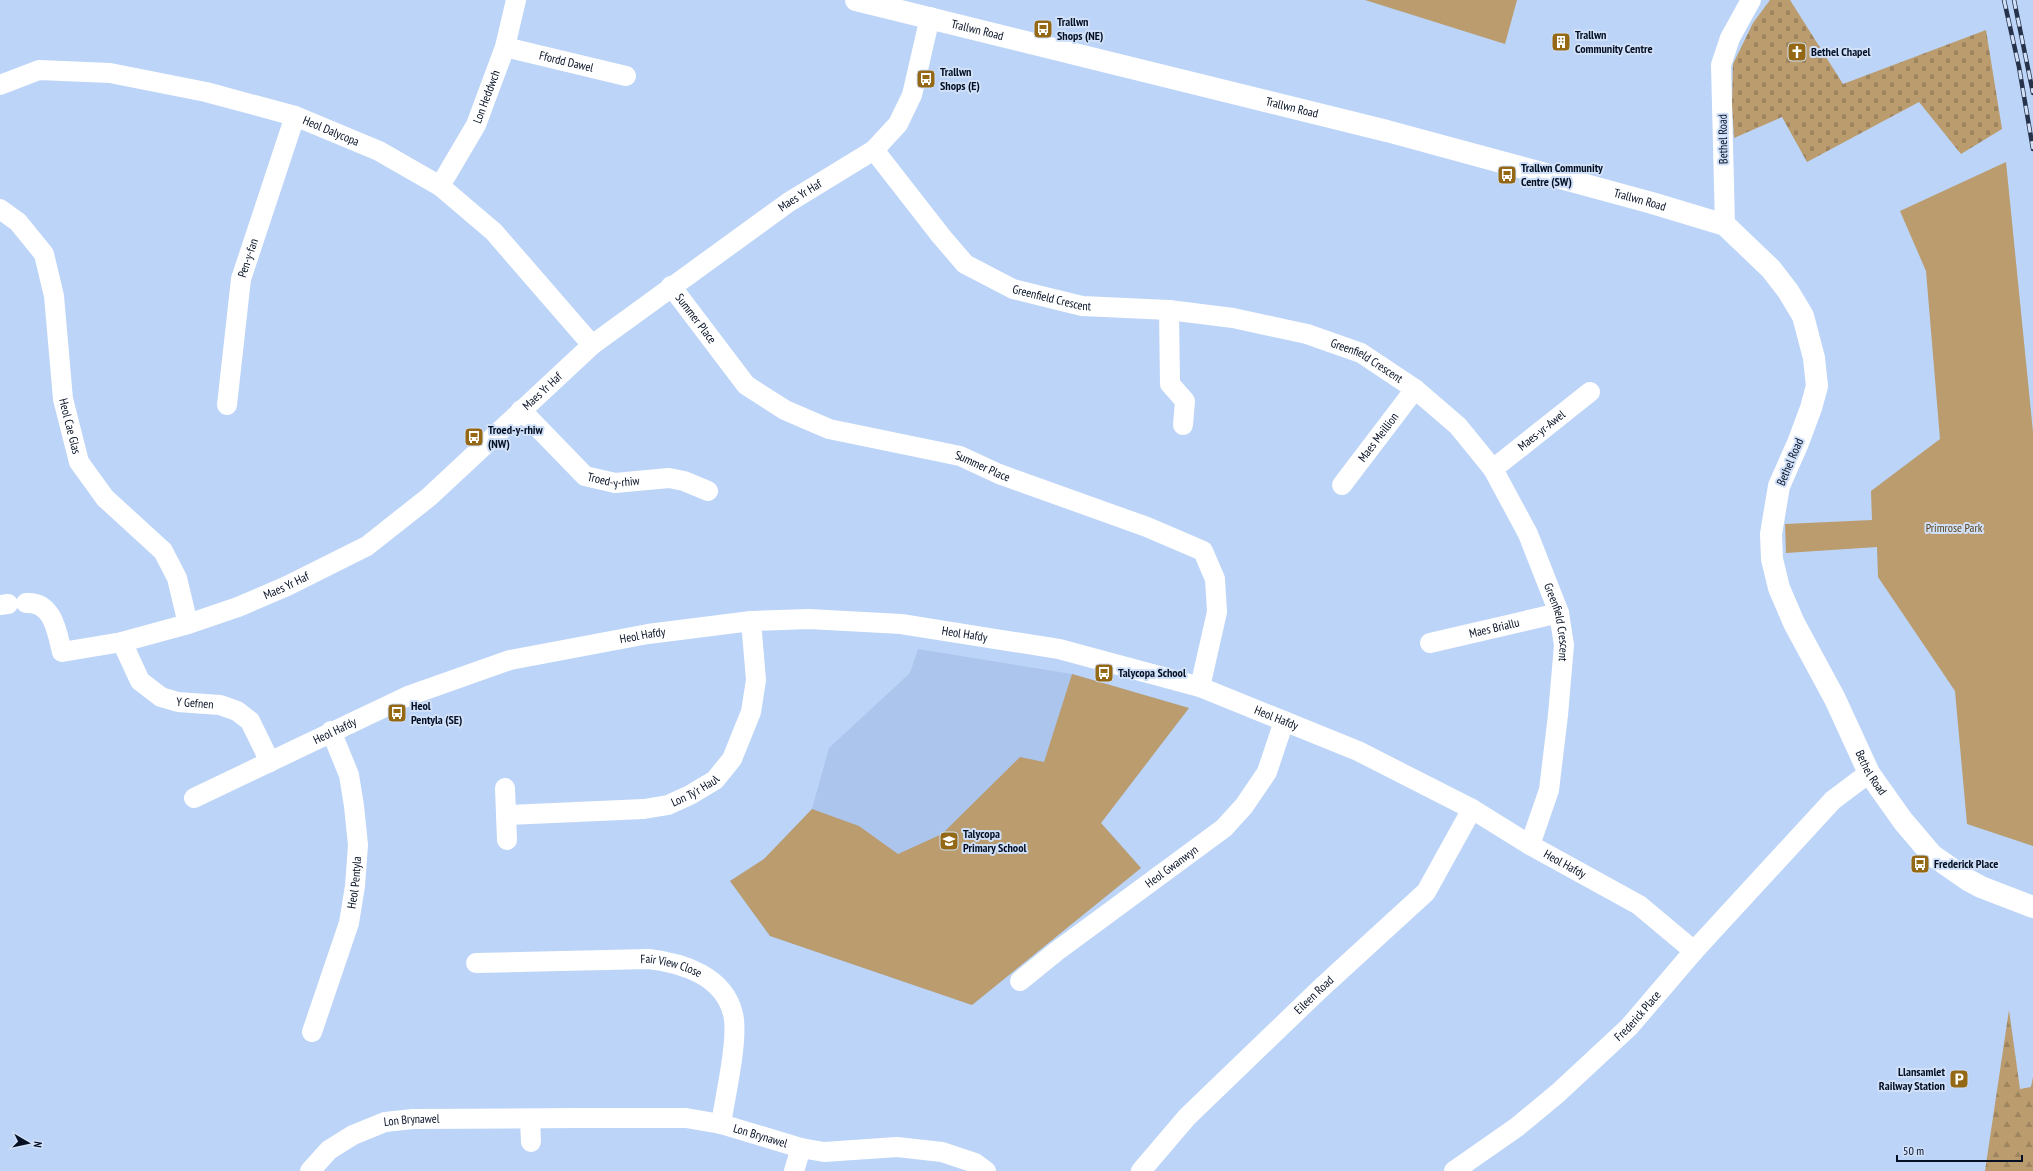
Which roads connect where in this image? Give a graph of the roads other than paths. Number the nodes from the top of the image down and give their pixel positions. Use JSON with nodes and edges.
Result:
{"nodes":[{"id":1,"x":516,"y":0,"type":"edge"},
{"id":2,"x":856,"y":0,"type":"edge"},
{"id":3,"x":1750,"y":0,"type":"edge"},
{"id":4,"x":930,"y":17,"type":"junction"},
{"id":5,"x":505,"y":47,"type":"junction"},
{"id":6,"x":626,"y":76,"type":"dead end"},
{"id":7,"x":0,"y":85,"type":"edge"},
{"id":8,"x":295,"y":116,"type":"junction"},
{"id":9,"x":874,"y":150,"type":"junction"},
{"id":10,"x":440,"y":186,"type":"junction"},
{"id":11,"x":0,"y":209,"type":"edge"},
{"id":12,"x":1725,"y":225,"type":"junction"},
{"id":13,"x":671,"y":286,"type":"junction"},
{"id":14,"x":1169,"y":310,"type":"junction"},
{"id":15,"x":592,"y":345,"type":"junction"},
{"id":16,"x":1415,"y":388,"type":"junction"},
{"id":17,"x":1590,"y":392,"type":"dead end"},
{"id":18,"x":227,"y":405,"type":"dead end"},
{"id":19,"x":521,"y":410,"type":"junction"},
{"id":20,"x":1183,"y":425,"type":"dead end"},
{"id":21,"x":1493,"y":469,"type":"junction"},
{"id":22,"x":1342,"y":485,"type":"dead end"},
{"id":23,"x":708,"y":491,"type":"dead end"},
{"id":24,"x":11,"y":604,"type":"edge"},
{"id":25,"x":1559,"y":613,"type":"junction"},
{"id":26,"x":751,"y":621,"type":"junction"},
{"id":27,"x":188,"y":624,"type":"junction"},
{"id":28,"x":122,"y":642,"type":"junction"},
{"id":29,"x":1430,"y":643,"type":"dead end"},
{"id":30,"x":1200,"y":687,"type":"junction"},
{"id":31,"x":1284,"y":721,"type":"junction"},
{"id":32,"x":331,"y":731,"type":"junction"},
{"id":33,"x":270,"y":762,"type":"junction"},
{"id":34,"x":1869,"y":773,"type":"junction"},
{"id":35,"x":505,"y":788,"type":"dead end"},
{"id":36,"x":194,"y":798,"type":"dead end"},
{"id":37,"x":1472,"y":809,"type":"junction"},
{"id":38,"x":506,"y":814,"type":"junction"},
{"id":39,"x":507,"y":840,"type":"dead end"},
{"id":40,"x":1530,"y":845,"type":"junction"},
{"id":41,"x":2033,"y":907,"type":"edge"},
{"id":42,"x":1694,"y":951,"type":"junction"},
{"id":43,"x":476,"y":963,"type":"dead end"},
{"id":44,"x":1020,"y":981,"type":"dead end"},
{"id":45,"x":312,"y":1032,"type":"dead end"},
{"id":46,"x":530,"y":1119,"type":"junction"},
{"id":47,"x":721,"y":1124,"type":"junction"},
{"id":48,"x":531,"y":1142,"type":"dead end"},
{"id":49,"x":801,"y":1148,"type":"junction"},
{"id":50,"x":310,"y":1171,"type":"edge"},
{"id":51,"x":794,"y":1171,"type":"edge"},
{"id":52,"x":986,"y":1171,"type":"edge"},
{"id":53,"x":1141,"y":1171,"type":"edge"},
{"id":54,"x":1454,"y":1171,"type":"edge"}],
"edges":[{"from":1,"to":5,"type":"street","name":"Lon Heddwch"},
{"from":2,"to":4,"type":"street","name":"Trallwn Road"},
{"from":3,"to":12,"type":"street","name":"Bethel Road"},
{"from":4,"to":9,"type":"street","name":"Maes Yr Haf"},
{"from":4,"to":12,"type":"street","name":"Trallwn Road"},
{"from":5,"to":6,"type":"street","name":"Ffordd Dawel"},
{"from":5,"to":10,"type":"street","name":"Lon Heddwch"},
{"from":7,"to":8,"type":"street","name":"Heol Dalycopa"},
{"from":8,"to":10,"type":"street","name":"Heol Dalycopa"},
{"from":8,"to":18,"type":"street","name":"Pen-y-fan"},
{"from":9,"to":13,"type":"street","name":"Maes Yr Haf"},
{"from":9,"to":14,"type":"street","name":"Greenfield Crescent"},
{"from":10,"to":15,"type":"street","name":"Heol Dalycopa"},
{"from":11,"to":27,"type":"street","name":"Heol Cae Glas"},
{"from":12,"to":34,"type":"street","name":"Bethel Road"},
{"from":13,"to":15,"type":"street","name":"Maes Yr Haf"},
{"from":13,"to":30,"type":"street","name":"Summer Place"},
{"from":14,"to":16,"type":"street","name":"Greenfield Crescent"},
{"from":14,"to":20,"type":"street"},
{"from":15,"to":19,"type":"street","name":"Maes Yr Haf"},
{"from":16,"to":21,"type":"street","name":"Greenfield Crescent"},
{"from":16,"to":22,"type":"street","name":"Maes Meillion"},
{"from":17,"to":21,"type":"street","name":"Maes-yr-Awel"},
{"from":19,"to":23,"type":"street","name":"Troed-y-rhiw"},
{"from":19,"to":27,"type":"street","name":"Maes Yr Haf"},
{"from":21,"to":25,"type":"street","name":"Greenfield Crescent"},
{"from":24,"to":28,"type":"street","name":"Maes Yr Haf"},
{"from":25,"to":29,"type":"street","name":"Maes Briallu"},
{"from":25,"to":40,"type":"street","name":"Greenfield Crescent"},
{"from":26,"to":30,"type":"street","name":"Heol Hafdy"},
{"from":26,"to":32,"type":"street","name":"Heol Hafdy"},
{"from":26,"to":38,"type":"street","name":"Lon Ty'r Haul"},
{"from":27,"to":28,"type":"street","name":"Maes Yr Haf"},
{"from":28,"to":33,"type":"street","name":"Y Gefnen"},
{"from":30,"to":31,"type":"street","name":"Heol Hafdy"},
{"from":31,"to":37,"type":"street","name":"Heol Hafdy"},
{"from":31,"to":44,"type":"street","name":"Heol Gwanwyn"},
{"from":32,"to":33,"type":"street","name":"Heol Hafdy"},
{"from":32,"to":45,"type":"street","name":"Heol Pentyla"},
{"from":33,"to":36,"type":"street","name":"Heol Hafdy"},
{"from":34,"to":41,"type":"street","name":"Bethel Road"},
{"from":34,"to":42,"type":"street","name":"Frederick Place"},
{"from":35,"to":38,"type":"street"},
{"from":37,"to":40,"type":"street","name":"Heol Hafdy"},
{"from":37,"to":53,"type":"street","name":"Eileen Road"},
{"from":38,"to":39,"type":"street"},
{"from":40,"to":42,"type":"street","name":"Heol Hafdy"},
{"from":42,"to":54,"type":"street","name":"Frederick Place"},
{"from":43,"to":47,"type":"street","name":"Fair View Close"},
{"from":46,"to":47,"type":"street","name":"Lon Brynawel"},
{"from":46,"to":48,"type":"street"},
{"from":46,"to":50,"type":"street","name":"Lon Brynawel"},
{"from":47,"to":49,"type":"street","name":"Lon Brynawel"},
{"from":49,"to":51,"type":"street"},
{"from":49,"to":52,"type":"street","name":"Lon Brynawel"}]}
